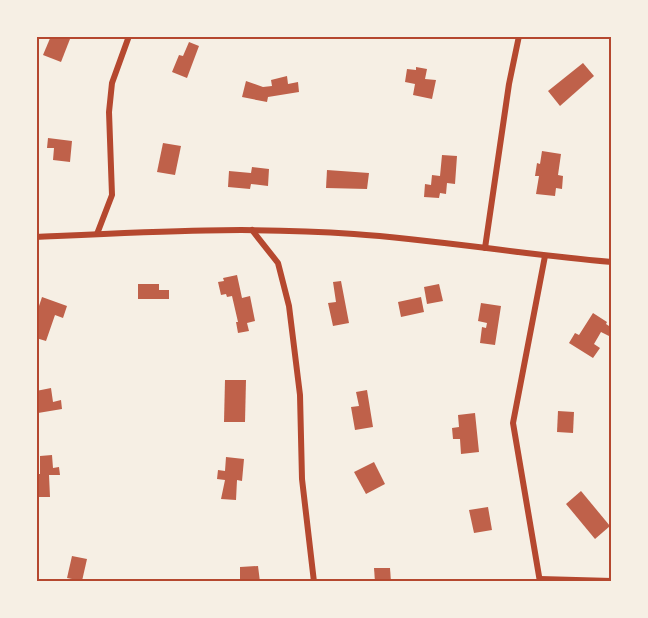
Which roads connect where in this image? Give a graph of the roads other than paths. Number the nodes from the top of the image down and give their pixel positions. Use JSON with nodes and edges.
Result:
{"nodes":[{"id":1,"x":129,"y":36,"type":"edge"},
{"id":2,"x":519,"y":36,"type":"edge"},
{"id":3,"x":252,"y":230,"type":"junction"},
{"id":4,"x":97,"y":234,"type":"junction"},
{"id":5,"x":36,"y":237,"type":"edge"},
{"id":6,"x":485,"y":248,"type":"junction"},
{"id":7,"x":544,"y":256,"type":"junction"},
{"id":8,"x":612,"y":262,"type":"edge"},
{"id":9,"x":540,"y":581,"type":"edge"},
{"id":10,"x":612,"y":581,"type":"edge"},
{"id":11,"x":314,"y":582,"type":"edge"}],
"edges":[{"from":1,"to":4,"type":"street"},
{"from":2,"to":6,"type":"street"},
{"from":3,"to":4,"type":"street"},
{"from":3,"to":6,"type":"street"},
{"from":3,"to":11,"type":"street"},
{"from":4,"to":5,"type":"street"},
{"from":6,"to":7,"type":"street"},
{"from":7,"to":8,"type":"street"},
{"from":7,"to":9,"type":"street"},
{"from":9,"to":10,"type":"street"}]}
